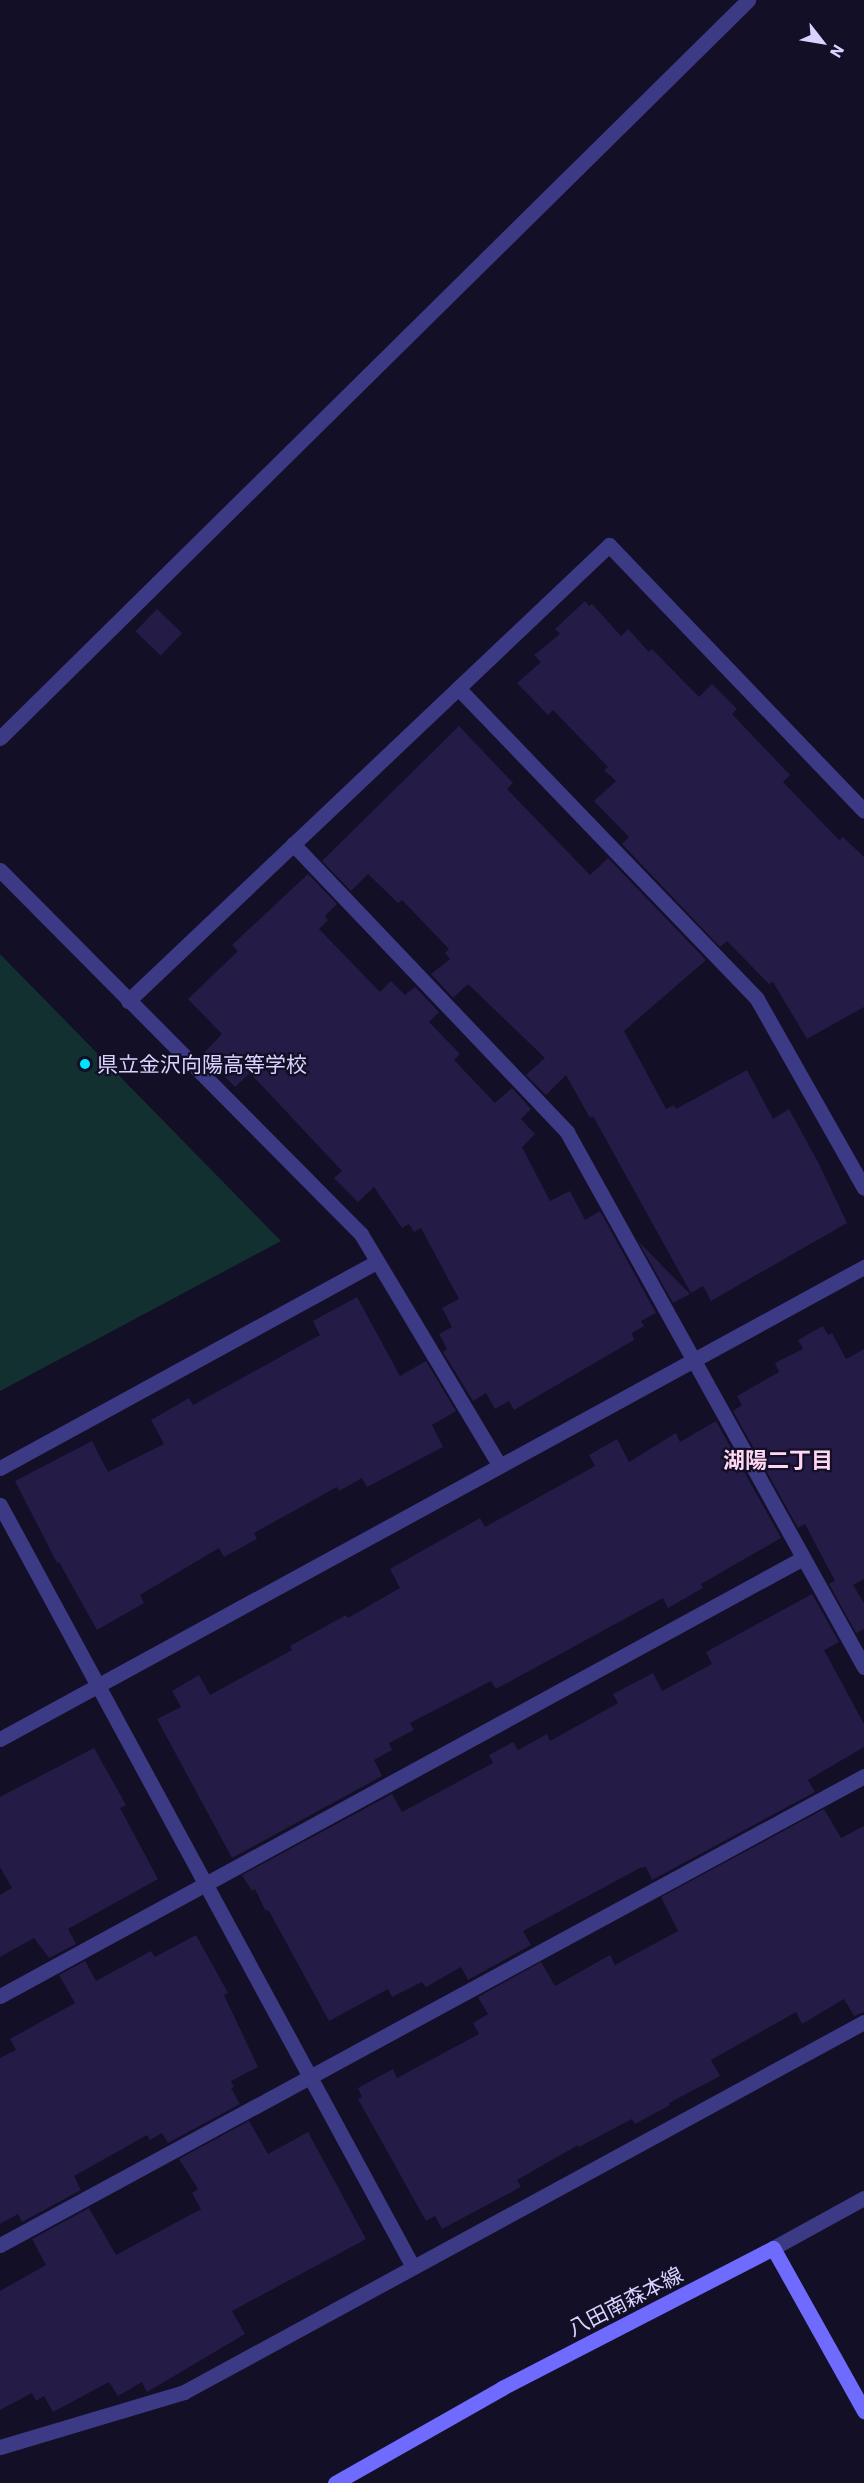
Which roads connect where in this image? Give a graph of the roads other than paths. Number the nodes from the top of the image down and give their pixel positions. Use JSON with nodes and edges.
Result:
{"nodes":[{"id":1,"x":748,"y":0,"type":"edge"},
{"id":2,"x":458,"y":688,"type":"junction"},
{"id":3,"x":0,"y":738,"type":"edge"},
{"id":4,"x":864,"y":811,"type":"edge"},
{"id":5,"x":293,"y":844,"type":"junction"},
{"id":6,"x":0,"y":870,"type":"edge"},
{"id":7,"x":128,"y":1002,"type":"junction"},
{"id":8,"x":864,"y":1188,"type":"edge"},
{"id":9,"x":376,"y":1262,"type":"junction"},
{"id":10,"x":864,"y":1267,"type":"edge"},
{"id":11,"x":694,"y":1360,"type":"junction"},
{"id":12,"x":500,"y":1466,"type":"junction"},
{"id":13,"x":0,"y":1468,"type":"edge"},
{"id":14,"x":0,"y":1504,"type":"edge"},
{"id":15,"x":803,"y":1558,"type":"junction"},
{"id":16,"x":864,"y":1667,"type":"edge"},
{"id":17,"x":98,"y":1685,"type":"junction"},
{"id":18,"x":0,"y":1739,"type":"edge"},
{"id":19,"x":864,"y":1776,"type":"edge"},
{"id":20,"x":205,"y":1884,"type":"junction"},
{"id":21,"x":0,"y":1996,"type":"edge"},
{"id":22,"x":864,"y":2022,"type":"edge"},
{"id":23,"x":310,"y":2077,"type":"junction"},
{"id":24,"x":864,"y":2198,"type":"edge"},
{"id":25,"x":0,"y":2245,"type":"edge"},
{"id":26,"x":773,"y":2248,"type":"junction"},
{"id":27,"x":413,"y":2267,"type":"junction"},
{"id":28,"x":864,"y":2411,"type":"edge"},
{"id":29,"x":0,"y":2447,"type":"edge"},
{"id":30,"x":335,"y":2483,"type":"edge"}],
"edges":[{"from":1,"to":3,"type":"street"},
{"from":2,"to":4,"type":"street"},
{"from":2,"to":5,"type":"street"},
{"from":2,"to":8,"type":"street"},
{"from":5,"to":7,"type":"street"},
{"from":5,"to":11,"type":"street"},
{"from":6,"to":7,"type":"street"},
{"from":7,"to":9,"type":"street"},
{"from":9,"to":12,"type":"street"},
{"from":9,"to":13,"type":"street"},
{"from":10,"to":11,"type":"street"},
{"from":11,"to":12,"type":"street"},
{"from":11,"to":15,"type":"street"},
{"from":12,"to":17,"type":"street"},
{"from":14,"to":17,"type":"street"},
{"from":15,"to":16,"type":"street"},
{"from":15,"to":20,"type":"street"},
{"from":17,"to":18,"type":"street"},
{"from":17,"to":20,"type":"street"},
{"from":19,"to":23,"type":"street"},
{"from":20,"to":21,"type":"street"},
{"from":20,"to":23,"type":"street"},
{"from":22,"to":27,"type":"street"},
{"from":23,"to":25,"type":"street"},
{"from":23,"to":27,"type":"street"},
{"from":24,"to":26,"type":"street"},
{"from":26,"to":28,"type":"main road"},
{"from":26,"to":30,"type":"main road","name":"八田南森本線"},
{"from":27,"to":29,"type":"street"}]}
